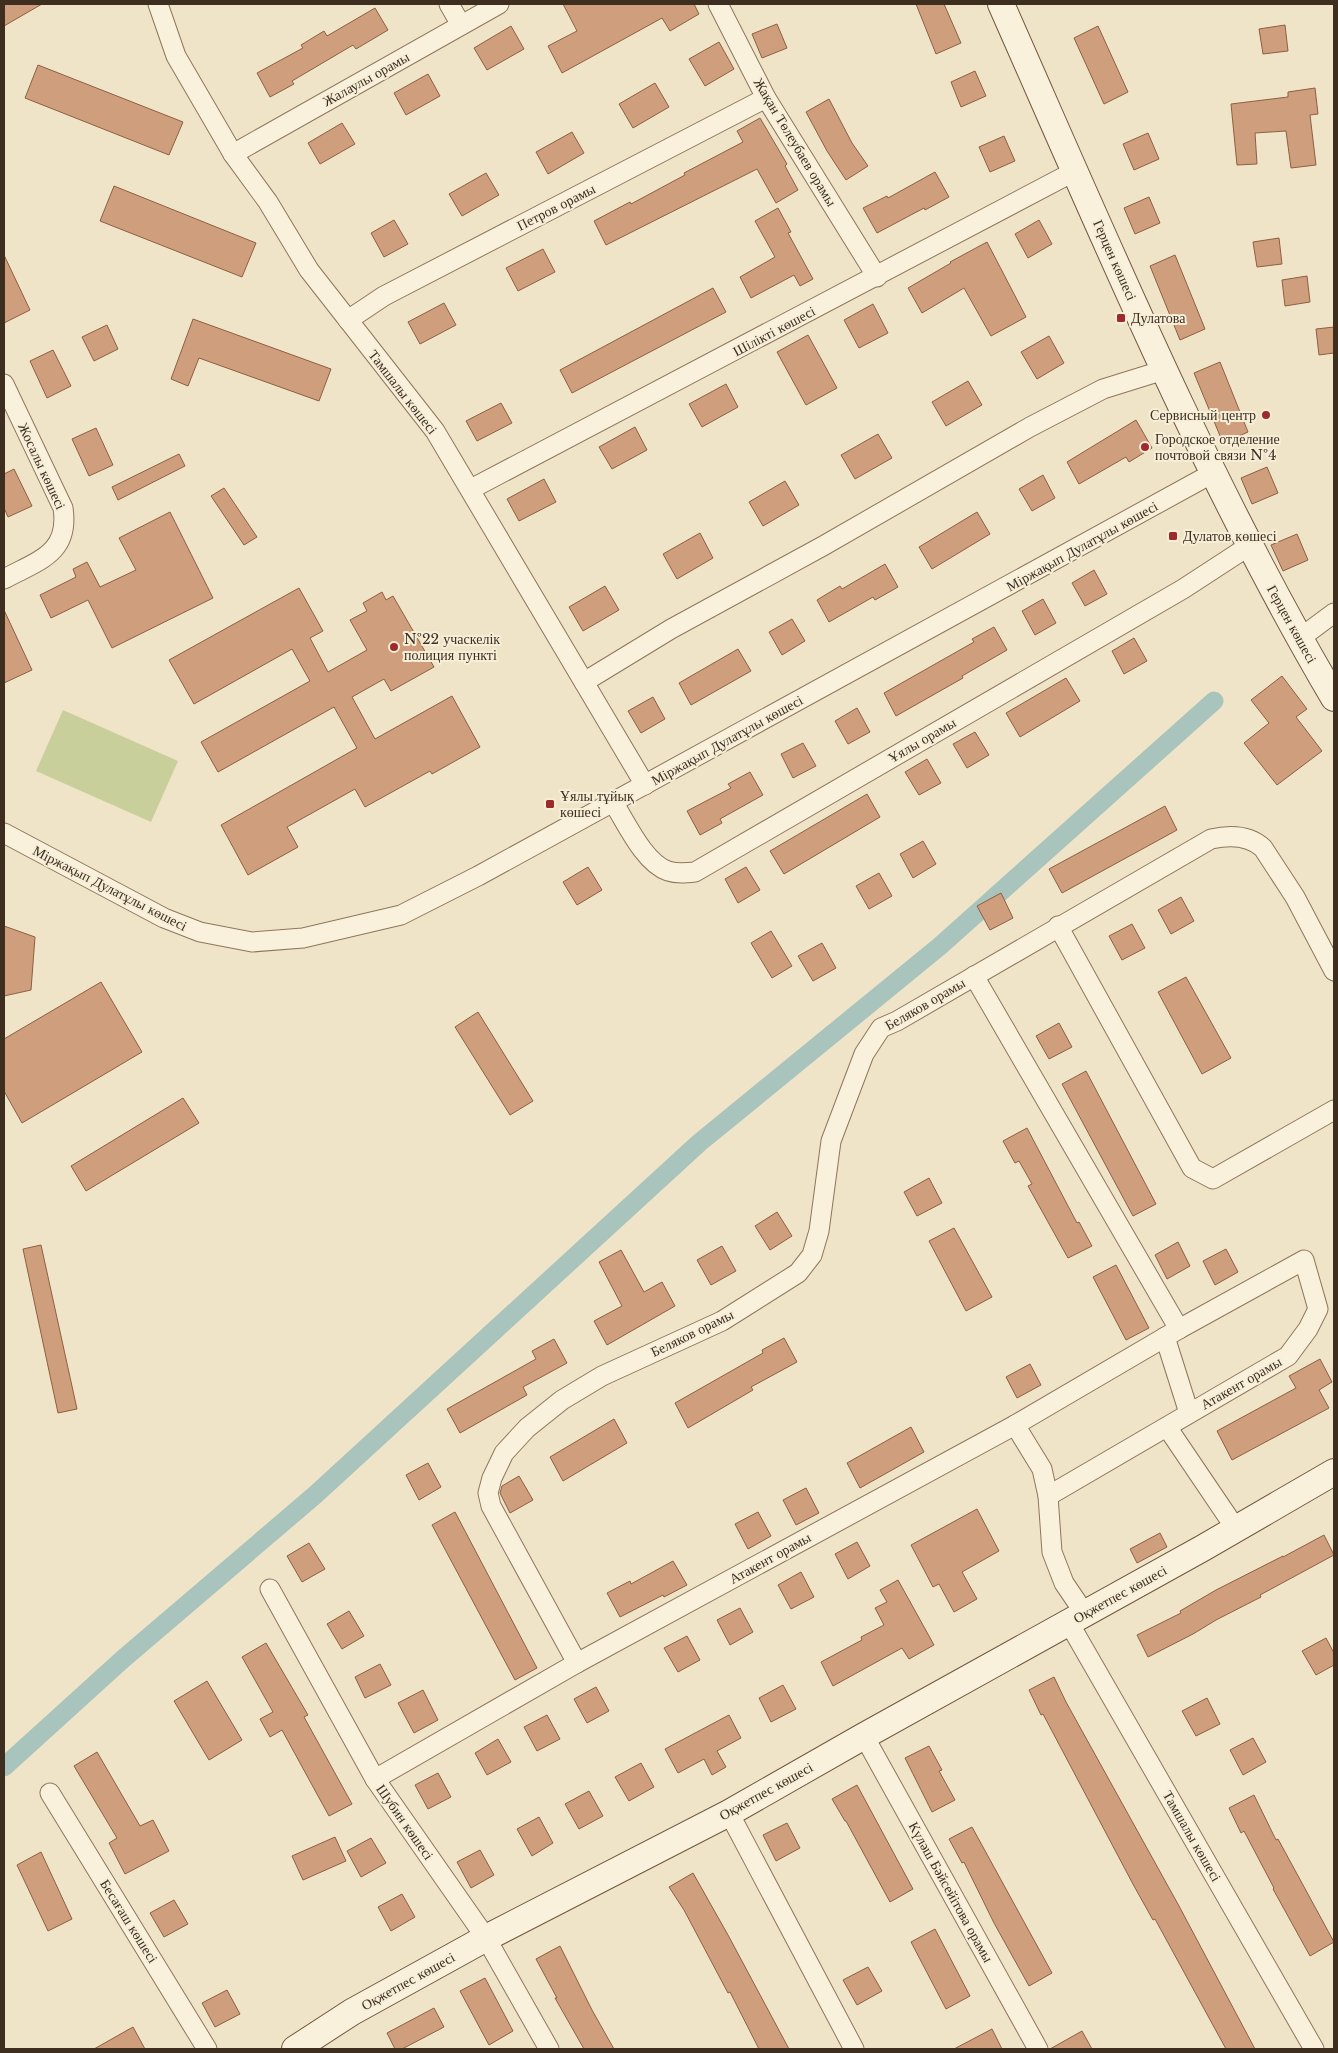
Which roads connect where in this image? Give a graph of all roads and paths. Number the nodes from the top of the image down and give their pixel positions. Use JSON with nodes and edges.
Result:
{"nodes":[{"id":1,"x":158,"y":4,"type":"edge"},
{"id":2,"x":449,"y":4,"type":"edge"},
{"id":3,"x":499,"y":4,"type":"edge"},
{"id":4,"x":718,"y":4,"type":"edge"},
{"id":5,"x":1001,"y":4,"type":"edge"},
{"id":6,"x":461,"y":25,"type":"junction"},
{"id":7,"x":766,"y":98,"type":"junction"},
{"id":8,"x":233,"y":154,"type":"junction"},
{"id":9,"x":1076,"y":171,"type":"junction"},
{"id":10,"x":878,"y":277,"type":"junction"},
{"id":11,"x":348,"y":320,"type":"junction"},
{"id":12,"x":1164,"y":370,"type":"junction"},
{"id":13,"x":4,"y":384,"type":"edge"},
{"id":14,"x":1213,"y":473,"type":"junction"},
{"id":15,"x":471,"y":489,"type":"junction"},
{"id":16,"x":1249,"y":546,"type":"junction"},
{"id":17,"x":4,"y":579,"type":"edge"},
{"id":18,"x":1334,"y":613,"type":"edge"},
{"id":19,"x":1300,"y":639,"type":"junction"},
{"id":20,"x":584,"y":682,"type":"junction"},
{"id":21,"x":1334,"y":698,"type":"edge"},
{"id":22,"x":644,"y":785,"type":"junction"},
{"id":23,"x":613,"y":802,"type":"junction"},
{"id":24,"x":4,"y":833,"type":"edge"},
{"id":25,"x":1058,"y":926,"type":"junction"},
{"id":26,"x":1334,"y":972,"type":"edge"},
{"id":27,"x":974,"y":976,"type":"junction"},
{"id":28,"x":1334,"y":1110,"type":"edge"},
{"id":29,"x":1172,"y":1333,"type":"junction"},
{"id":30,"x":1189,"y":1414,"type":"junction"},
{"id":31,"x":1015,"y":1425,"type":"junction"},
{"id":32,"x":1167,"y":1427,"type":"junction"},
{"id":33,"x":1334,"y":1472,"type":"edge"},
{"id":34,"x":1048,"y":1496,"type":"junction"},
{"id":35,"x":1236,"y":1530,"type":"junction"},
{"id":36,"x":270,"y":1589,"type":"dead end"},
{"id":37,"x":1077,"y":1618,"type":"junction"},
{"id":38,"x":577,"y":1663,"type":"junction"},
{"id":39,"x":864,"y":1736,"type":"junction"},
{"id":40,"x":375,"y":1780,"type":"junction"},
{"id":41,"x":50,"y":1793,"type":"dead end"},
{"id":42,"x":729,"y":1813,"type":"junction"},
{"id":43,"x":486,"y":1938,"type":"junction"},
{"id":44,"x":207,"y":2049,"type":"edge"},
{"id":45,"x":295,"y":2049,"type":"edge"},
{"id":46,"x":550,"y":2049,"type":"edge"},
{"id":47,"x":854,"y":2049,"type":"edge"},
{"id":48,"x":1038,"y":2049,"type":"edge"},
{"id":49,"x":1314,"y":2049,"type":"edge"}],
"edges":[{"from":1,"to":8,"type":"street","name":"Тамшалы көшесі"},
{"from":2,"to":6,"type":"street"},
{"from":3,"to":6,"type":"street","name":"Жалаулы орамы"},
{"from":4,"to":7,"type":"street","name":"Жақан Төлеубаев орамы"},
{"from":5,"to":9,"type":"street","name":"Герцен көшесі"},
{"from":6,"to":8,"type":"street","name":"Жалаулы орамы"},
{"from":7,"to":10,"type":"street","name":"Жақан Төлеубаев орамы"},
{"from":7,"to":11,"type":"street","name":"Петров орамы"},
{"from":8,"to":11,"type":"street","name":"Тамшалы көшесі"},
{"from":9,"to":10,"type":"street","name":"Шілікті көшесі"},
{"from":9,"to":12,"type":"street","name":"Герцен көшесі"},
{"from":10,"to":15,"type":"street","name":"Шілікті көшесі"},
{"from":11,"to":15,"type":"street","name":"Тамшалы көшесі"},
{"from":12,"to":14,"type":"street","name":"Герцен көшесі"},
{"from":12,"to":20,"type":"street"},
{"from":13,"to":17,"type":"street","name":"Жосалы көшесі"},
{"from":14,"to":16,"type":"street","name":"Герцен көшесі"},
{"from":14,"to":22,"type":"street","name":"Міржақып Дулатұлы көшесі"},
{"from":15,"to":20,"type":"street","name":"Тамшалы көшесі"},
{"from":16,"to":19,"type":"street","name":"Герцен көшесі"},
{"from":16,"to":23,"type":"street","name":"Ұялы орамы"},
{"from":18,"to":19,"type":"street"},
{"from":19,"to":21,"type":"street","name":"Герцен көшесі"},
{"from":20,"to":22,"type":"street","name":"Тамшалы көшесі"},
{"from":22,"to":23,"type":"street","name":"Міржақып Дулатұлы көшесі"},
{"from":23,"to":24,"type":"street","name":"Міржақып Дулатұлы көшесі"},
{"from":25,"to":26,"type":"street","name":"Беляков орамы"},
{"from":25,"to":27,"type":"street","name":"Беляков орамы"},
{"from":25,"to":28,"type":"street"},
{"from":27,"to":29,"type":"street","name":"Беляков орамы"},
{"from":27,"to":38,"type":"street","name":"Беляков орамы"},
{"from":29,"to":30,"type":"street","name":"Атакент орамы"},
{"from":29,"to":30,"type":"street","name":"Атакент орамы"},
{"from":29,"to":31,"type":"street","name":"Атакент орамы"},
{"from":30,"to":32,"type":"street"},
{"from":31,"to":34,"type":"street","name":"Тамшалы көшесі"},
{"from":31,"to":38,"type":"street","name":"Атакент орамы"},
{"from":32,"to":34,"type":"street"},
{"from":32,"to":35,"type":"street"},
{"from":33,"to":35,"type":"street","name":"Оқжетпес көшесі"},
{"from":34,"to":37,"type":"street","name":"Тамшалы көшесі"},
{"from":35,"to":37,"type":"street","name":"Оқжетпес көшесі"},
{"from":36,"to":40,"type":"street","name":"Шубин көшесі"},
{"from":37,"to":39,"type":"street","name":"Оқжетпес көшесі"},
{"from":37,"to":49,"type":"street","name":"Тамшалы көшесі"},
{"from":38,"to":40,"type":"street","name":"Атакент орамы"},
{"from":39,"to":42,"type":"street","name":"Оқжетпес көшесі"},
{"from":39,"to":48,"type":"street","name":"Күләш Бәйсейітова орамы"},
{"from":40,"to":43,"type":"street","name":"Шубин көшесі"},
{"from":41,"to":44,"type":"street","name":"Бесағаш көшесі"},
{"from":42,"to":43,"type":"street","name":"Оқжетпес көшесі"},
{"from":42,"to":47,"type":"street"},
{"from":43,"to":45,"type":"street","name":"Оқжетпес көшесі"},
{"from":43,"to":46,"type":"street","name":"Шубин көшесі"}]}
